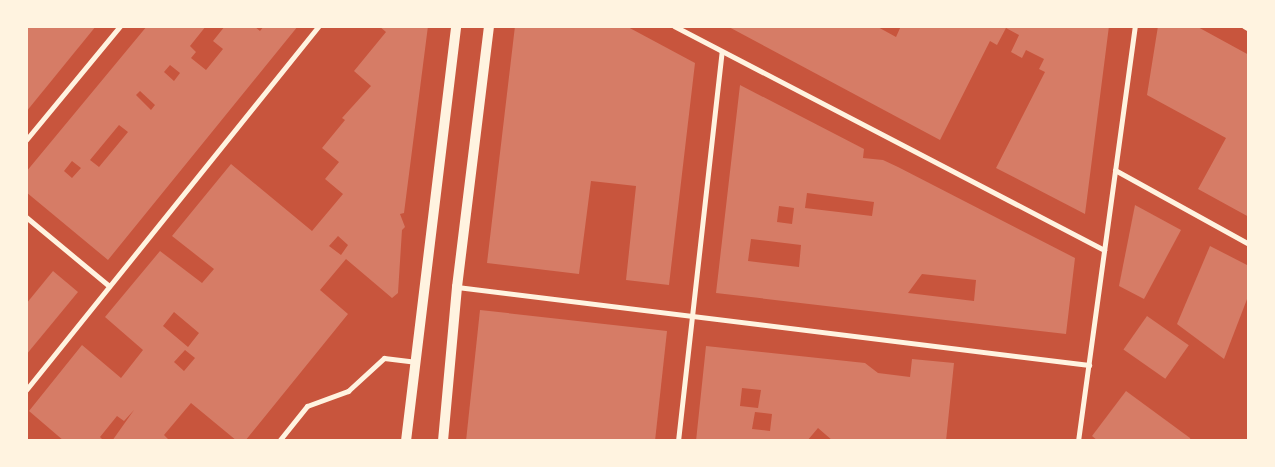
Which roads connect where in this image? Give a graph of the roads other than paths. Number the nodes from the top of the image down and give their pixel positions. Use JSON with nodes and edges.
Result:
{"nodes":[{"id":1,"x":120,"y":26,"type":"edge"},
{"id":2,"x":319,"y":26,"type":"edge"},
{"id":3,"x":456,"y":26,"type":"edge"},
{"id":4,"x":489,"y":26,"type":"edge"},
{"id":5,"x":674,"y":26,"type":"edge"},
{"id":6,"x":1135,"y":26,"type":"edge"},
{"id":7,"x":1244,"y":26,"type":"edge"},
{"id":8,"x":1249,"y":29,"type":"edge"},
{"id":9,"x":722,"y":51,"type":"junction"},
{"id":10,"x":26,"y":140,"type":"edge"},
{"id":11,"x":1115,"y":170,"type":"junction"},
{"id":12,"x":26,"y":217,"type":"edge"},
{"id":13,"x":1249,"y":244,"type":"edge"},
{"id":14,"x":1104,"y":250,"type":"junction"},
{"id":15,"x":109,"y":286,"type":"junction"},
{"id":16,"x":457,"y":287,"type":"junction"},
{"id":17,"x":692,"y":316,"type":"junction"},
{"id":18,"x":415,"y":362,"type":"junction"},
{"id":19,"x":1089,"y":365,"type":"junction"},
{"id":20,"x":26,"y":390,"type":"edge"},
{"id":21,"x":279,"y":441,"type":"edge"},
{"id":22,"x":406,"y":441,"type":"edge"},
{"id":23,"x":442,"y":441,"type":"edge"},
{"id":24,"x":678,"y":441,"type":"edge"},
{"id":25,"x":1078,"y":441,"type":"edge"}],
"edges":[{"from":1,"to":10,"type":"street"},
{"from":2,"to":15,"type":"street"},
{"from":3,"to":18,"type":"main road"},
{"from":4,"to":16,"type":"main road"},
{"from":5,"to":9,"type":"street"},
{"from":6,"to":11,"type":"street"},
{"from":7,"to":8,"type":"street"},
{"from":9,"to":14,"type":"street"},
{"from":9,"to":17,"type":"street"},
{"from":11,"to":13,"type":"street"},
{"from":11,"to":14,"type":"street"},
{"from":12,"to":15,"type":"street"},
{"from":14,"to":19,"type":"street"},
{"from":15,"to":20,"type":"street"},
{"from":16,"to":17,"type":"street"},
{"from":16,"to":23,"type":"main road"},
{"from":17,"to":19,"type":"street"},
{"from":17,"to":24,"type":"street"},
{"from":18,"to":21,"type":"street"},
{"from":18,"to":22,"type":"main road"},
{"from":19,"to":25,"type":"street"}]}
